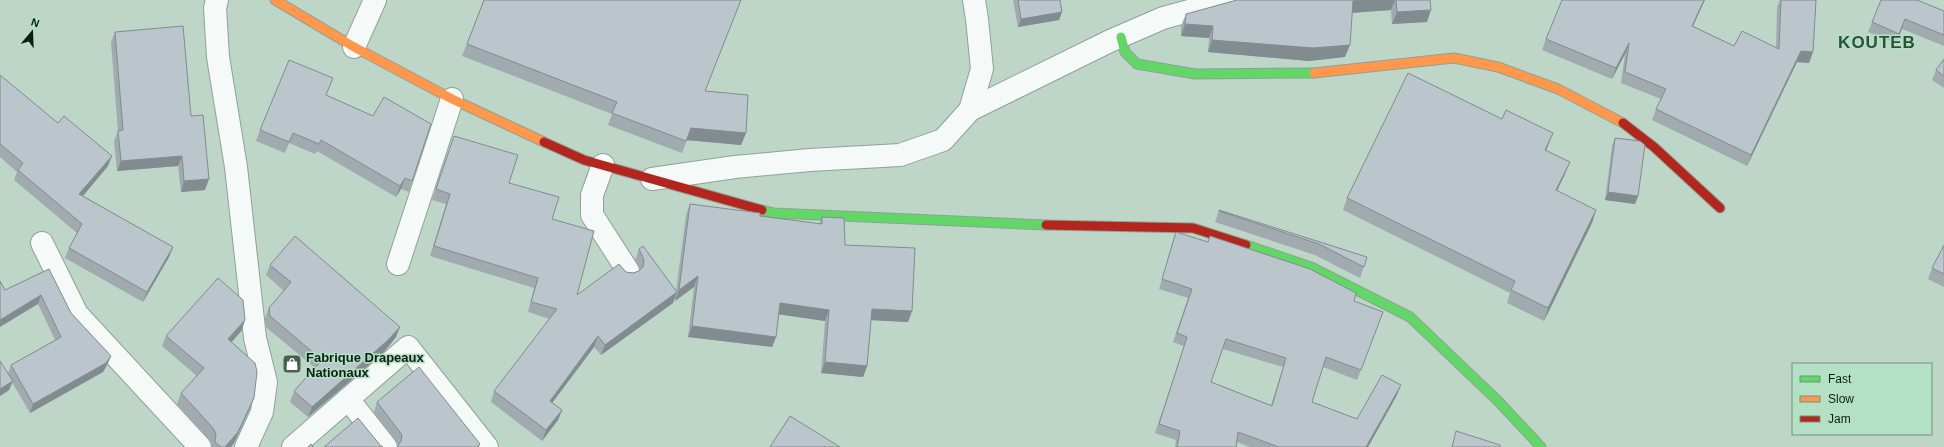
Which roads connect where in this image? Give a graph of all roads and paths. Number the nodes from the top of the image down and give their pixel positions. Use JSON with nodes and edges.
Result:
{"nodes":[{"id":1,"x":217,"y":0,"type":"edge"},
{"id":2,"x":275,"y":0,"type":"edge"},
{"id":3,"x":375,"y":0,"type":"edge"},
{"id":4,"x":974,"y":0,"type":"edge"},
{"id":5,"x":1230,"y":0,"type":"edge"},
{"id":6,"x":1120,"y":37,"type":"junction"},
{"id":7,"x":354,"y":47,"type":"junction"},
{"id":8,"x":452,"y":99,"type":"junction"},
{"id":9,"x":970,"y":110,"type":"junction"},
{"id":10,"x":603,"y":166,"type":"junction"},
{"id":11,"x":652,"y":179,"type":"junction"},
{"id":12,"x":1720,"y":208,"type":"dead end"},
{"id":13,"x":42,"y":242,"type":"dead end"},
{"id":14,"x":398,"y":264,"type":"dead end"},
{"id":15,"x":628,"y":271,"type":"edge"},
{"id":16,"x":348,"y":399,"type":"junction"},
{"id":17,"x":200,"y":447,"type":"edge"},
{"id":18,"x":246,"y":447,"type":"edge"},
{"id":19,"x":293,"y":447,"type":"edge"},
{"id":20,"x":386,"y":447,"type":"edge"},
{"id":21,"x":487,"y":447,"type":"edge"},
{"id":22,"x":1541,"y":447,"type":"edge"}],
"edges":[{"from":1,"to":18,"type":"street"},
{"from":2,"to":7,"type":"street"},
{"from":3,"to":7,"type":"street"},
{"from":4,"to":9,"type":"street"},
{"from":5,"to":6,"type":"street"},
{"from":6,"to":9,"type":"street"},
{"from":6,"to":12,"type":"street"},
{"from":7,"to":8,"type":"street"},
{"from":8,"to":10,"type":"street"},
{"from":8,"to":14,"type":"street"},
{"from":9,"to":11,"type":"street"},
{"from":10,"to":11,"type":"street"},
{"from":10,"to":15,"type":"street"},
{"from":11,"to":22,"type":"street"},
{"from":13,"to":17,"type":"street"},
{"from":16,"to":19,"type":"street"},
{"from":16,"to":20,"type":"street"},
{"from":16,"to":21,"type":"street"}]}
